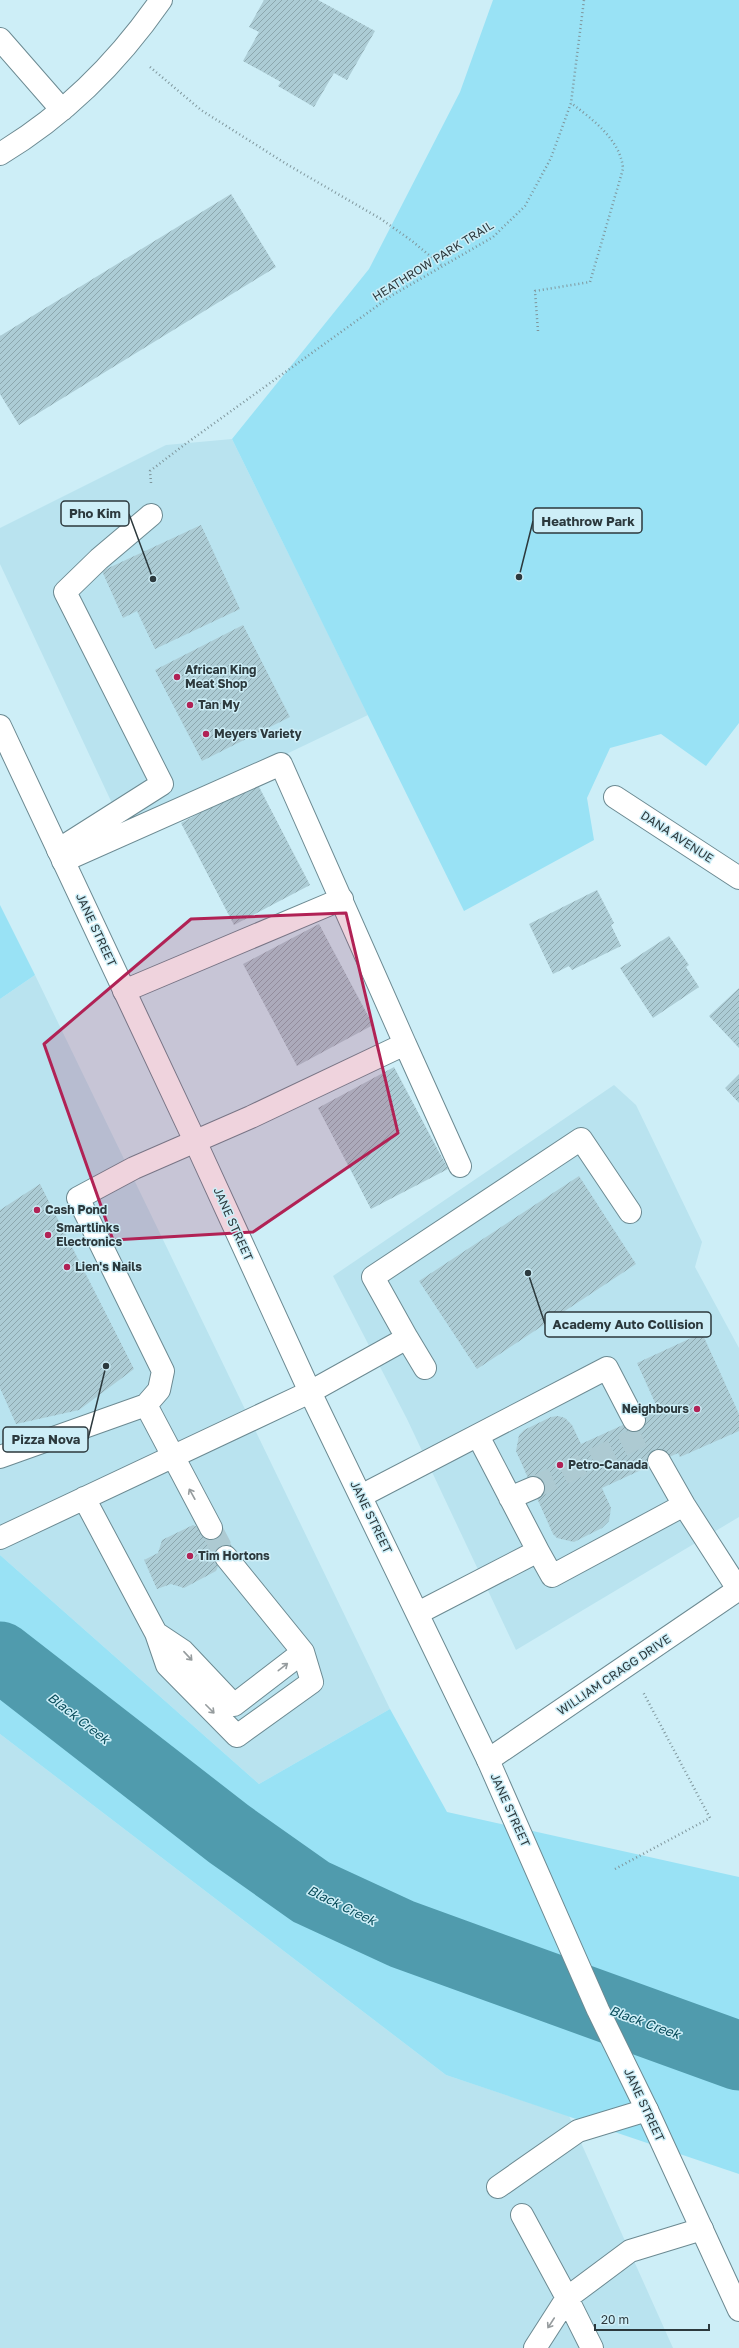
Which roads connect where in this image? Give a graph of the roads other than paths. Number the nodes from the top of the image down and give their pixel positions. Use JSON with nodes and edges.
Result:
{"nodes":[{"id":1,"x":161,"y":0,"type":"edge"},
{"id":2,"x":0,"y":39,"type":"edge"},
{"id":3,"x":62,"y":110,"type":"junction"},
{"id":4,"x":0,"y":154,"type":"edge"},
{"id":5,"x":151,"y":515,"type":"road end"},
{"id":6,"x":0,"y":726,"type":"edge"},
{"id":7,"x":615,"y":797,"type":"dead end"},
{"id":8,"x":61,"y":855,"type":"junction"},
{"id":9,"x":739,"y":878,"type":"edge"},
{"id":10,"x":342,"y":899,"type":"junction"},
{"id":11,"x":124,"y":991,"type":"junction"},
{"id":12,"x":405,"y":1044,"type":"junction"},
{"id":13,"x":195,"y":1141,"type":"junction"},
{"id":14,"x":460,"y":1166,"type":"dead end"},
{"id":15,"x":630,"y":1212,"type":"dead end"},
{"id":16,"x":407,"y":1338,"type":"junction"},
{"id":17,"x":425,"y":1368,"type":"dead end"},
{"id":18,"x":310,"y":1392,"type":"junction"},
{"id":19,"x":146,"y":1405,"type":"junction"},
{"id":20,"x":634,"y":1420,"type":"dead end"},
{"id":21,"x":478,"y":1436,"type":"junction"},
{"id":22,"x":0,"y":1457,"type":"edge"},
{"id":23,"x":172,"y":1457,"type":"junction"},
{"id":24,"x":659,"y":1461,"type":"dead end"},
{"id":25,"x":533,"y":1488,"type":"tunnel mouth"},
{"id":26,"x":361,"y":1496,"type":"junction"},
{"id":27,"x":84,"y":1498,"type":"junction"},
{"id":28,"x":510,"y":1498,"type":"junction"},
{"id":29,"x":684,"y":1505,"type":"junction"},
{"id":30,"x":211,"y":1528,"type":"tunnel mouth"},
{"id":31,"x":0,"y":1538,"type":"edge"},
{"id":32,"x":538,"y":1551,"type":"junction"},
{"id":33,"x":226,"y":1557,"type":"tunnel mouth"},
{"id":34,"x":739,"y":1589,"type":"edge"},
{"id":35,"x":418,"y":1613,"type":"junction"},
{"id":36,"x":156,"y":1633,"type":"junction"},
{"id":37,"x":304,"y":1652,"type":"junction"},
{"id":38,"x":488,"y":1760,"type":"junction"},
{"id":39,"x":647,"y":2110,"type":"junction"},
{"id":40,"x":498,"y":2187,"type":"dead end"},
{"id":41,"x":522,"y":2215,"type":"dead end"},
{"id":42,"x":702,"y":2229,"type":"junction"},
{"id":43,"x":567,"y":2298,"type":"junction"},
{"id":44,"x":739,"y":2310,"type":"edge"},
{"id":45,"x":535,"y":2348,"type":"edge"},
{"id":46,"x":592,"y":2348,"type":"edge"}],
"edges":[{"from":1,"to":3,"type":"main road"},
{"from":2,"to":3,"type":"main road"},
{"from":3,"to":4,"type":"main road"},
{"from":5,"to":8,"type":"main road"},
{"from":6,"to":8,"type":"main road","name":"JANE STREET"},
{"from":7,"to":9,"type":"main road","name":"DANA AVENUE"},
{"from":8,"to":10,"type":"main road"},
{"from":8,"to":11,"type":"main road","name":"JANE STREET"},
{"from":10,"to":11,"type":"main road"},
{"from":10,"to":12,"type":"main road"},
{"from":11,"to":13,"type":"main road","name":"JANE STREET"},
{"from":12,"to":13,"type":"main road"},
{"from":12,"to":14,"type":"main road"},
{"from":13,"to":18,"type":"main road","name":"JANE STREET"},
{"from":13,"to":19,"type":"main road"},
{"from":15,"to":16,"type":"main road"},
{"from":16,"to":17,"type":"main road"},
{"from":16,"to":18,"type":"main road"},
{"from":18,"to":23,"type":"main road"},
{"from":18,"to":26,"type":"main road","name":"JANE STREET"},
{"from":19,"to":22,"type":"main road"},
{"from":19,"to":23,"type":"main road"},
{"from":20,"to":21,"type":"main road"},
{"from":21,"to":26,"type":"main road"},
{"from":21,"to":28,"type":"main road"},
{"from":23,"to":27,"type":"main road"},
{"from":30,"to":23,"type":"main road","one_way":true},
{"from":24,"to":29,"type":"main road"},
{"from":25,"to":28,"type":"main road"},
{"from":26,"to":35,"type":"main road","name":"JANE STREET"},
{"from":27,"to":31,"type":"main road"},
{"from":27,"to":36,"type":"main road"},
{"from":28,"to":32,"type":"main road"},
{"from":29,"to":32,"type":"main road"},
{"from":29,"to":34,"type":"main road"},
{"from":32,"to":35,"type":"main road"},
{"from":33,"to":37,"type":"main road"},
{"from":34,"to":38,"type":"main road","name":"WILLIAM CRAGG DRIVE"},
{"from":35,"to":38,"type":"main road","name":"JANE STREET"},
{"from":36,"to":37,"type":"main road","one_way":true},
{"from":36,"to":37,"type":"main road","one_way":true},
{"from":38,"to":39,"type":"main road","name":"JANE STREET"},
{"from":39,"to":40,"type":"main road"},
{"from":39,"to":42,"type":"main road","name":"JANE STREET"},
{"from":41,"to":43,"type":"main road"},
{"from":42,"to":43,"type":"main road"},
{"from":42,"to":44,"type":"main road","name":"JANE STREET"},
{"from":43,"to":45,"type":"main road","one_way":true},
{"from":43,"to":46,"type":"main road"}]}
